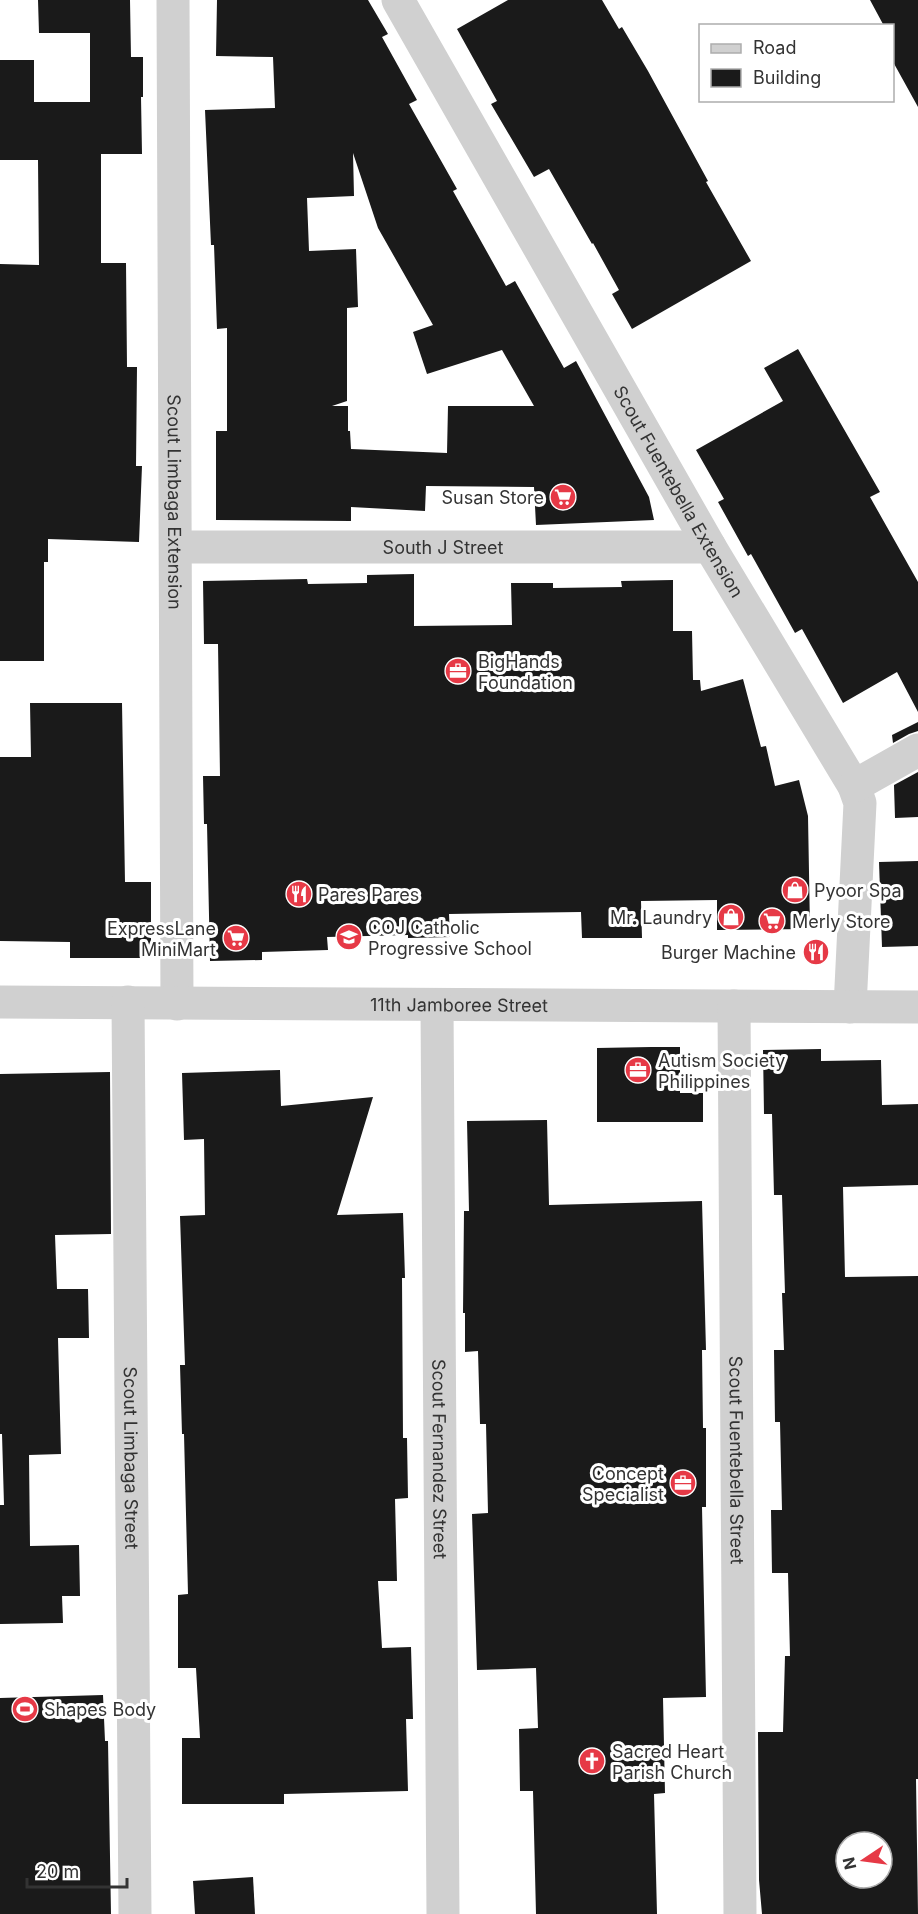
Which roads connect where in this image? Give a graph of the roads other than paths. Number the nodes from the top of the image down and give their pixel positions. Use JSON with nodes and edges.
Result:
{"nodes":[{"id":1,"x":173,"y":0,"type":"edge"},
{"id":2,"x":398,"y":0,"type":"edge"},
{"id":3,"x":176,"y":547,"type":"junction"},
{"id":4,"x":710,"y":547,"type":"junction"},
{"id":5,"x":918,"y":750,"type":"edge"},
{"id":6,"x":855,"y":786,"type":"junction"},
{"id":7,"x":0,"y":1002,"type":"edge"},
{"id":8,"x":128,"y":1002,"type":"junction"},
{"id":9,"x":177,"y":1004,"type":"junction"},
{"id":10,"x":437,"y":1005,"type":"junction"},
{"id":11,"x":734,"y":1006,"type":"junction"},
{"id":12,"x":850,"y":1007,"type":"junction"},
{"id":13,"x":918,"y":1007,"type":"edge"},
{"id":14,"x":135,"y":1914,"type":"edge"},
{"id":15,"x":443,"y":1914,"type":"edge"},
{"id":16,"x":740,"y":1914,"type":"edge"}],
"edges":[{"from":1,"to":3,"type":"street","name":"Scout Limbaga Extension"},
{"from":2,"to":4,"type":"street","name":"Scout Fuentebella Extension"},
{"from":3,"to":4,"type":"street","name":"South J Street"},
{"from":3,"to":9,"type":"street","name":"Scout Limbaga Extension"},
{"from":4,"to":6,"type":"street","name":"Scout Fuentebella Extension"},
{"from":5,"to":6,"type":"street"},
{"from":6,"to":12,"type":"street","name":"Scout Fuentebella Extension"},
{"from":7,"to":8,"type":"street","name":"11th Jamboree Street"},
{"from":8,"to":9,"type":"street","name":"11th Jamboree Street"},
{"from":8,"to":14,"type":"street","name":"Scout Limbaga Street"},
{"from":9,"to":10,"type":"street","name":"11th Jamboree Street"},
{"from":10,"to":11,"type":"street","name":"11th Jamboree Street"},
{"from":10,"to":15,"type":"street","name":"Scout Fernandez Street"},
{"from":11,"to":12,"type":"street","name":"11th Jamboree Street"},
{"from":11,"to":16,"type":"street","name":"Scout Fuentebella Street"},
{"from":12,"to":13,"type":"street","name":"11th Jamboree Street"}]}
